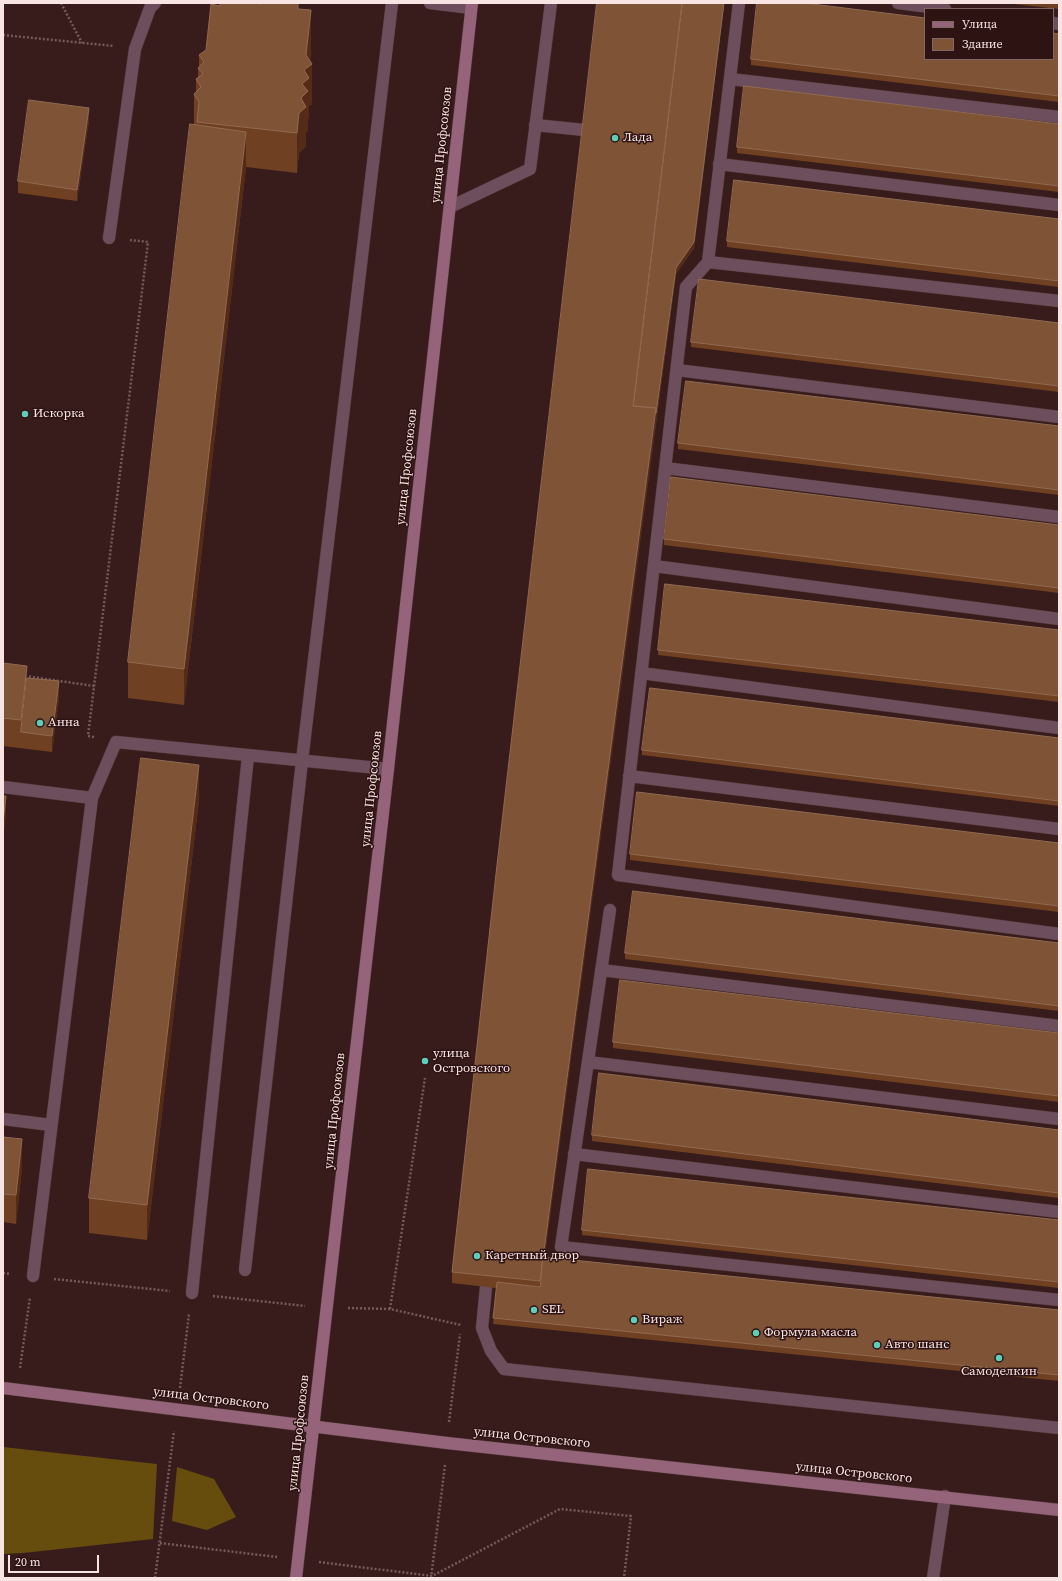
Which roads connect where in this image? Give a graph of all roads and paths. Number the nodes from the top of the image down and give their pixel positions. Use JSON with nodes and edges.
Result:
{"nodes":[{"id":1,"x":61,"y":3,"type":"edge"},
{"id":2,"x":155,"y":3,"type":"edge"},
{"id":3,"x":392,"y":3,"type":"edge"},
{"id":4,"x":430,"y":3,"type":"edge"},
{"id":5,"x":551,"y":3,"type":"edge"},
{"id":6,"x":739,"y":3,"type":"edge"},
{"id":7,"x":898,"y":3,"type":"edge"},
{"id":8,"x":472,"y":6,"type":"edge"},
{"id":9,"x":937,"y":8,"type":"edge"},
{"id":10,"x":3,"y":35,"type":"edge"},
{"id":11,"x":82,"y":43,"type":"junction"},
{"id":12,"x":135,"y":49,"type":"junction"},
{"id":13,"x":730,"y":79,"type":"junction"},
{"id":14,"x":1059,"y":117,"type":"edge"},
{"id":15,"x":535,"y":125,"type":"junction"},
{"id":16,"x":584,"y":130,"type":"edge"},
{"id":17,"x":720,"y":164,"type":"junction"},
{"id":18,"x":1059,"y":205,"type":"edge"},
{"id":19,"x":450,"y":207,"type":"junction"},
{"id":20,"x":109,"y":238,"type":"joint"},
{"id":21,"x":708,"y":262,"type":"junction"},
{"id":22,"x":1059,"y":300,"type":"edge"},
{"id":23,"x":677,"y":370,"type":"junction"},
{"id":24,"x":1059,"y":417,"type":"edge"},
{"id":25,"x":665,"y":468,"type":"junction"},
{"id":26,"x":1059,"y":517,"type":"edge"},
{"id":27,"x":654,"y":566,"type":"junction"},
{"id":28,"x":1059,"y":619,"type":"edge"},
{"id":29,"x":641,"y":673,"type":"junction"},
{"id":30,"x":18,"y":675,"type":"edge"},
{"id":31,"x":94,"y":686,"type":"junction"},
{"id":32,"x":1059,"y":728,"type":"edge"},
{"id":33,"x":116,"y":742,"type":"junction"},
{"id":34,"x":248,"y":756,"type":"junction"},
{"id":35,"x":302,"y":761,"type":"junction"},
{"id":36,"x":388,"y":770,"type":"junction"},
{"id":37,"x":629,"y":776,"type":"junction"},
{"id":38,"x":3,"y":787,"type":"edge"},
{"id":39,"x":92,"y":798,"type":"junction"},
{"id":40,"x":1059,"y":829,"type":"edge"},
{"id":41,"x":610,"y":910,"type":"dead end"},
{"id":42,"x":1059,"y":934,"type":"edge"},
{"id":43,"x":601,"y":970,"type":"junction"},
{"id":44,"x":1059,"y":1026,"type":"edge"},
{"id":45,"x":588,"y":1062,"type":"junction"},
{"id":46,"x":425,"y":1078,"type":"dead end"},
{"id":47,"x":3,"y":1119,"type":"edge"},
{"id":48,"x":1059,"y":1119,"type":"edge"},
{"id":49,"x":51,"y":1125,"type":"junction"},
{"id":50,"x":574,"y":1154,"type":"junction"},
{"id":51,"x":1059,"y":1212,"type":"edge"},
{"id":52,"x":245,"y":1270,"type":"dead end"},
{"id":53,"x":3,"y":1273,"type":"edge"},
{"id":54,"x":32,"y":1276,"type":"junction"},
{"id":55,"x":486,"y":1287,"type":"edge"},
{"id":56,"x":192,"y":1293,"type":"junction"},
{"id":57,"x":1059,"y":1300,"type":"edge"},
{"id":58,"x":327,"y":1308,"type":"junction"},
{"id":59,"x":390,"y":1308,"type":"junction"},
{"id":60,"x":482,"y":1328,"type":"junction"},
{"id":61,"x":3,"y":1388,"type":"edge"},
{"id":62,"x":17,"y":1390,"type":"junction"},
{"id":63,"x":177,"y":1409,"type":"junction"},
{"id":64,"x":314,"y":1426,"type":"junction"},
{"id":65,"x":1059,"y":1428,"type":"edge"},
{"id":66,"x":945,"y":1496,"type":"junction"},
{"id":67,"x":1059,"y":1510,"type":"edge"},
{"id":68,"x":160,"y":1543,"type":"junction"},
{"id":69,"x":298,"y":1560,"type":"junction"},
{"id":70,"x":155,"y":1578,"type":"edge"},
{"id":71,"x":296,"y":1578,"type":"edge"},
{"id":72,"x":624,"y":1578,"type":"edge"},
{"id":73,"x":933,"y":1578,"type":"edge"}],
"edges":[{"from":1,"to":11,"type":"path"},
{"from":2,"to":12,"type":"lane"},
{"from":3,"to":35,"type":"lane"},
{"from":4,"to":8,"type":"lane"},
{"from":5,"to":15,"type":"lane"},
{"from":6,"to":13,"type":"lane"},
{"from":7,"to":9,"type":"lane"},
{"from":8,"to":19,"type":"main road","name":"улица Профсоюзов"},
{"from":10,"to":11,"type":"path"},
{"from":11,"to":12,"type":"path"},
{"from":12,"to":20,"type":"lane"},
{"from":13,"to":14,"type":"lane"},
{"from":13,"to":17,"type":"lane"},
{"from":15,"to":16,"type":"lane"},
{"from":15,"to":19,"type":"lane"},
{"from":17,"to":18,"type":"lane"},
{"from":17,"to":21,"type":"lane"},
{"from":19,"to":36,"type":"main road","name":"улица Профсоюзов"},
{"from":20,"to":31,"type":"path"},
{"from":21,"to":22,"type":"lane"},
{"from":21,"to":23,"type":"lane"},
{"from":23,"to":24,"type":"lane"},
{"from":23,"to":25,"type":"lane"},
{"from":25,"to":26,"type":"lane"},
{"from":25,"to":27,"type":"lane"},
{"from":27,"to":28,"type":"lane"},
{"from":27,"to":29,"type":"lane"},
{"from":29,"to":32,"type":"lane"},
{"from":29,"to":37,"type":"lane"},
{"from":30,"to":31,"type":"path"},
{"from":31,"to":33,"type":"path"},
{"from":33,"to":34,"type":"lane"},
{"from":33,"to":39,"type":"lane"},
{"from":34,"to":35,"type":"lane"},
{"from":34,"to":56,"type":"lane"},
{"from":35,"to":36,"type":"lane"},
{"from":35,"to":52,"type":"lane"},
{"from":36,"to":58,"type":"main road","name":"улица Профсоюзов"},
{"from":37,"to":40,"type":"lane"},
{"from":37,"to":42,"type":"lane"},
{"from":38,"to":39,"type":"lane"},
{"from":39,"to":49,"type":"lane"},
{"from":41,"to":43,"type":"lane"},
{"from":43,"to":44,"type":"lane"},
{"from":43,"to":45,"type":"lane"},
{"from":45,"to":48,"type":"lane"},
{"from":45,"to":50,"type":"lane"},
{"from":46,"to":59,"type":"path"},
{"from":47,"to":49,"type":"lane"},
{"from":49,"to":54,"type":"lane"},
{"from":50,"to":51,"type":"lane"},
{"from":50,"to":57,"type":"lane"},
{"from":53,"to":54,"type":"path"},
{"from":54,"to":56,"type":"path"},
{"from":54,"to":62,"type":"path"},
{"from":55,"to":60,"type":"lane"},
{"from":56,"to":58,"type":"path"},
{"from":56,"to":63,"type":"path"},
{"from":58,"to":59,"type":"path"},
{"from":58,"to":64,"type":"main road","name":"улица Профсоюзов"},
{"from":59,"to":60,"type":"path"},
{"from":60,"to":65,"type":"lane"},
{"from":61,"to":62,"type":"main road","name":"улица Островского"},
{"from":62,"to":63,"type":"main road","name":"улица Островского"},
{"from":63,"to":64,"type":"main road","name":"улица Островского"},
{"from":63,"to":68,"type":"path"},
{"from":64,"to":66,"type":"main road","name":"улица Островского"},
{"from":64,"to":69,"type":"main road","name":"улица Профсоюзов"},
{"from":66,"to":67,"type":"main road","name":"улица Островского"},
{"from":66,"to":73,"type":"lane"},
{"from":68,"to":69,"type":"path"},
{"from":68,"to":70,"type":"path"},
{"from":69,"to":71,"type":"main road","name":"улица Профсоюзов"},
{"from":69,"to":72,"type":"path"}]}
